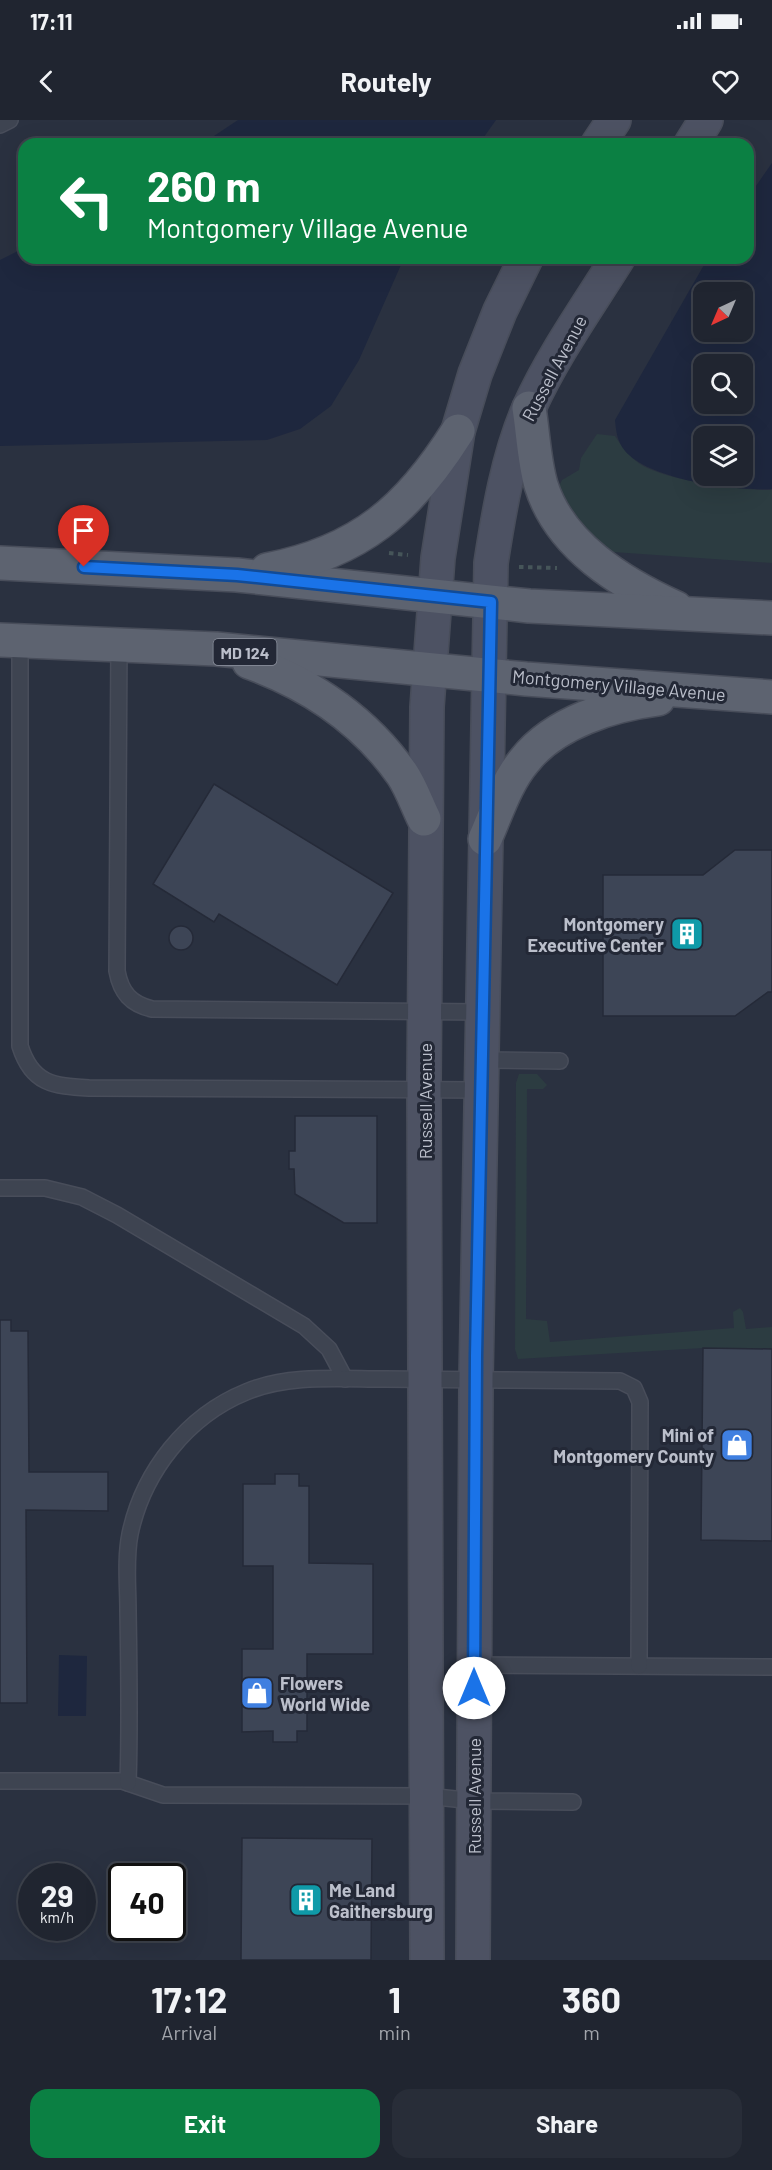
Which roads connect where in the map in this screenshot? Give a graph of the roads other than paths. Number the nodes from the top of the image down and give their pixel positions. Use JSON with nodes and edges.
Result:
{"nodes":[{"id":1,"x":10,"y":120,"type":"edge"},
{"id":2,"x":614,"y":120,"type":"edge"},
{"id":3,"x":706,"y":120,"type":"edge"},
{"id":4,"x":0,"y":125,"type":"edge"},
{"id":5,"x":602,"y":138,"type":"edge"},
{"id":6,"x":695,"y":138,"type":"edge"},
{"id":7,"x":523,"y":264,"type":"edge"},
{"id":8,"x":614,"y":264,"type":"edge"},
{"id":9,"x":529,"y":408,"type":"junction"},
{"id":10,"x":458,"y":431,"type":"junction"},
{"id":11,"x":0,"y":563,"type":"edge"},
{"id":12,"x":237,"y":575,"type":"junction"},
{"id":13,"x":435,"y":595,"type":"junction"},
{"id":14,"x":491,"y":602,"type":"junction"},
{"id":15,"x":691,"y":615,"type":"junction"},
{"id":16,"x":772,"y":618,"type":"edge"},
{"id":17,"x":10,"y":640,"type":"edge"},
{"id":18,"x":119,"y":644,"type":"junction"},
{"id":19,"x":216,"y":650,"type":"junction"},
{"id":20,"x":429,"y":670,"type":"junction"},
{"id":21,"x":490,"y":674,"type":"junction"},
{"id":22,"x":712,"y":693,"type":"junction"},
{"id":23,"x":772,"y":697,"type":"edge"},
{"id":24,"x":424,"y":819,"type":"junction"},
{"id":25,"x":485,"y":839,"type":"junction"},
{"id":26,"x":425,"y":1012,"type":"junction"},
{"id":27,"x":482,"y":1012,"type":"junction"},
{"id":28,"x":560,"y":1061,"type":"dead end"},
{"id":29,"x":481,"y":1075,"type":"junction"},
{"id":30,"x":424,"y":1090,"type":"junction"},
{"id":31,"x":0,"y":1188,"type":"edge"},
{"id":32,"x":345,"y":1379,"type":"junction"},
{"id":33,"x":426,"y":1379,"type":"junction"},
{"id":34,"x":476,"y":1379,"type":"junction"},
{"id":35,"x":474,"y":1665,"type":"junction"},
{"id":36,"x":639,"y":1666,"type":"junction"},
{"id":37,"x":772,"y":1667,"type":"edge"},
{"id":38,"x":0,"y":1781,"type":"edge"},
{"id":39,"x":128,"y":1783,"type":"junction"},
{"id":40,"x":427,"y":1796,"type":"junction"},
{"id":41,"x":474,"y":1801,"type":"junction"},
{"id":42,"x":573,"y":1802,"type":"dead end"},
{"id":43,"x":427,"y":1960,"type":"edge"},
{"id":44,"x":473,"y":1960,"type":"edge"}],
"edges":[{"from":1,"to":4,"type":"lane"},
{"from":2,"to":5,"type":"street"},
{"from":3,"to":6,"type":"street"},
{"from":7,"to":10,"type":"street","name":"Russell Avenue"},
{"from":8,"to":9,"type":"street","name":"Russell Avenue"},
{"from":9,"to":14,"type":"street","name":"Russell Avenue"},
{"from":9,"to":15,"type":"main road"},
{"from":10,"to":12,"type":"main road"},
{"from":10,"to":13,"type":"street","name":"Russell Avenue"},
{"from":11,"to":12,"type":"main road"},
{"from":12,"to":13,"type":"main road"},
{"from":13,"to":14,"type":"main road"},
{"from":13,"to":20,"type":"street","name":"Russell Avenue"},
{"from":14,"to":15,"type":"main road"},
{"from":14,"to":21,"type":"street","name":"Russell Avenue"},
{"from":15,"to":16,"type":"main road"},
{"from":17,"to":18,"type":"main road","name":"Montgomery Village Avenue","number":"MD 124"},
{"from":17,"to":30,"type":"lane"},
{"from":18,"to":19,"type":"main road","name":"Montgomery Village Avenue","number":"MD 124"},
{"from":18,"to":26,"type":"lane"},
{"from":19,"to":20,"type":"main road","name":"Montgomery Village Avenue","number":"MD 124"},
{"from":19,"to":24,"type":"main road"},
{"from":20,"to":21,"type":"main road","name":"Montgomery Village Avenue","number":"MD 124"},
{"from":20,"to":24,"type":"street","name":"Russell Avenue"},
{"from":21,"to":22,"type":"main road","name":"Montgomery Village Avenue","number":"MD 124"},
{"from":21,"to":25,"type":"street","name":"Russell Avenue"},
{"from":22,"to":23,"type":"main road","name":"Montgomery Village Avenue","number":"MD 124"},
{"from":22,"to":25,"type":"main road"},
{"from":24,"to":26,"type":"street","name":"Russell Avenue"},
{"from":25,"to":27,"type":"street","name":"Russell Avenue"},
{"from":26,"to":27,"type":"lane"},
{"from":26,"to":30,"type":"street","name":"Russell Avenue"},
{"from":27,"to":29,"type":"street","name":"Russell Avenue"},
{"from":28,"to":29,"type":"lane"},
{"from":29,"to":30,"type":"lane"},
{"from":29,"to":34,"type":"street","name":"Russell Avenue"},
{"from":30,"to":33,"type":"street","name":"Russell Avenue"},
{"from":31,"to":32,"type":"lane"},
{"from":32,"to":33,"type":"lane"},
{"from":32,"to":39,"type":"lane"},
{"from":33,"to":34,"type":"lane"},
{"from":33,"to":40,"type":"street","name":"Russell Avenue"},
{"from":34,"to":35,"type":"street","name":"Russell Avenue"},
{"from":34,"to":36,"type":"lane"},
{"from":35,"to":36,"type":"lane"},
{"from":35,"to":41,"type":"street","name":"Russell Avenue"},
{"from":36,"to":37,"type":"lane"},
{"from":38,"to":39,"type":"lane"},
{"from":39,"to":40,"type":"lane"},
{"from":40,"to":41,"type":"lane"},
{"from":40,"to":43,"type":"street","name":"Russell Avenue"},
{"from":41,"to":42,"type":"lane"},
{"from":41,"to":44,"type":"street","name":"Russell Avenue"}]}
